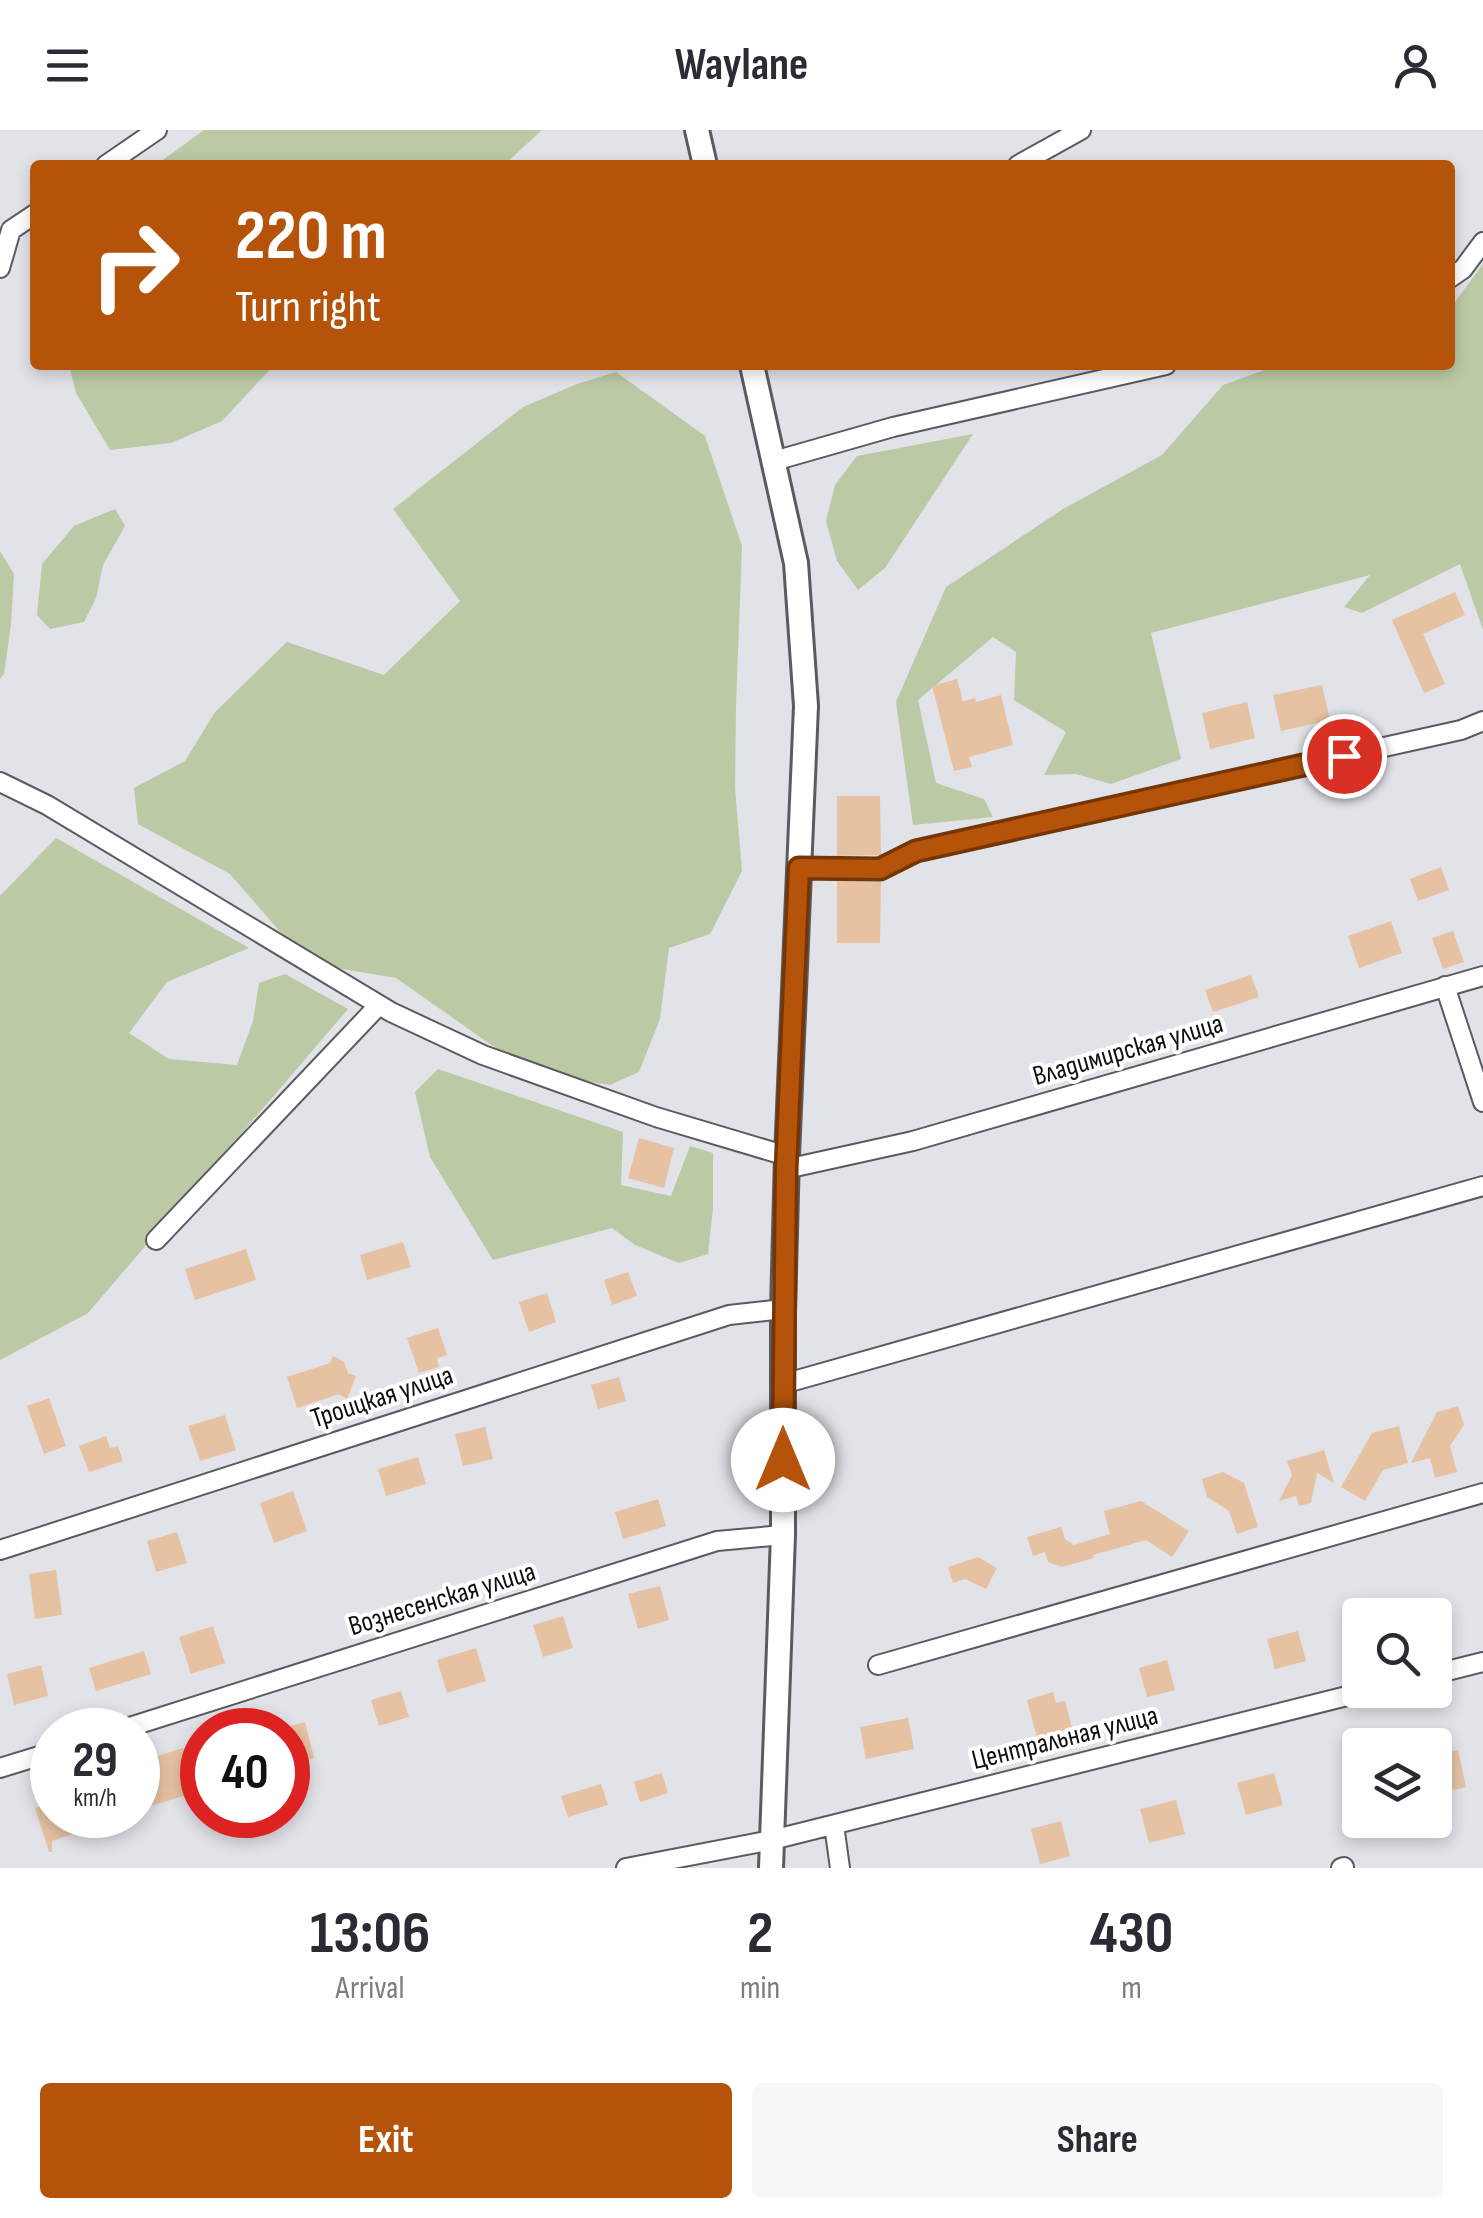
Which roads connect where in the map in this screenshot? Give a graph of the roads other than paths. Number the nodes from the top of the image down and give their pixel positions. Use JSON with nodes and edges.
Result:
{"nodes":[{"id":1,"x":157,"y":130,"type":"edge"},
{"id":2,"x":697,"y":130,"type":"edge"},
{"id":3,"x":1081,"y":130,"type":"edge"},
{"id":4,"x":113,"y":160,"type":"edge"},
{"id":5,"x":704,"y":160,"type":"edge"},
{"id":6,"x":1027,"y":160,"type":"edge"},
{"id":7,"x":30,"y":217,"type":"edge"},
{"id":8,"x":1483,"y":242,"type":"edge"},
{"id":9,"x":0,"y":268,"type":"edge"},
{"id":10,"x":1455,"y":275,"type":"edge"},
{"id":11,"x":753,"y":370,"type":"edge"},
{"id":12,"x":1144,"y":370,"type":"edge"},
{"id":13,"x":774,"y":461,"type":"junction"},
{"id":14,"x":1483,"y":720,"type":"edge"},
{"id":15,"x":0,"y":782,"type":"edge"},
{"id":16,"x":799,"y":868,"type":"junction"},
{"id":17,"x":1483,"y":976,"type":"edge"},
{"id":18,"x":1446,"y":986,"type":"junction"},
{"id":19,"x":379,"y":1004,"type":"junction"},
{"id":20,"x":1483,"y":1102,"type":"edge"},
{"id":21,"x":786,"y":1163,"type":"junction"},
{"id":22,"x":1483,"y":1186,"type":"edge"},
{"id":23,"x":156,"y":1240,"type":"dead end"},
{"id":24,"x":783,"y":1309,"type":"junction"},
{"id":25,"x":783,"y":1384,"type":"junction"},
{"id":26,"x":1483,"y":1493,"type":"edge"},
{"id":27,"x":783,"y":1535,"type":"junction"},
{"id":28,"x":0,"y":1550,"type":"edge"},
{"id":29,"x":1483,"y":1662,"type":"edge"},
{"id":30,"x":878,"y":1665,"type":"dead end"},
{"id":31,"x":1452,"y":1670,"type":"edge"},
{"id":32,"x":1342,"y":1697,"type":"edge"},
{"id":33,"x":160,"y":1717,"type":"edge"},
{"id":34,"x":30,"y":1759,"type":"edge"},
{"id":35,"x":0,"y":1768,"type":"edge"},
{"id":36,"x":834,"y":1825,"type":"junction"},
{"id":37,"x":772,"y":1840,"type":"junction"},
{"id":38,"x":626,"y":1868,"type":"edge"},
{"id":39,"x":772,"y":1868,"type":"edge"},
{"id":40,"x":840,"y":1868,"type":"edge"}],
"edges":[{"from":1,"to":4,"type":"street"},
{"from":2,"to":5,"type":"street"},
{"from":3,"to":6,"type":"street"},
{"from":7,"to":9,"type":"street"},
{"from":8,"to":10,"type":"street"},
{"from":11,"to":13,"type":"street"},
{"from":12,"to":13,"type":"street"},
{"from":13,"to":16,"type":"street"},
{"from":14,"to":16,"type":"street"},
{"from":15,"to":19,"type":"street"},
{"from":16,"to":21,"type":"street"},
{"from":17,"to":18,"type":"street","name":"Владимирская улица"},
{"from":18,"to":20,"type":"street"},
{"from":18,"to":21,"type":"street","name":"Владимирская улица"},
{"from":19,"to":21,"type":"street"},
{"from":19,"to":23,"type":"street"},
{"from":21,"to":24,"type":"street"},
{"from":22,"to":25,"type":"street"},
{"from":24,"to":25,"type":"street"},
{"from":24,"to":28,"type":"street","name":"Троицкая улица"},
{"from":25,"to":27,"type":"street"},
{"from":26,"to":30,"type":"street"},
{"from":27,"to":33,"type":"street","name":"Вознесенская улица"},
{"from":27,"to":37,"type":"street"},
{"from":29,"to":31,"type":"street"},
{"from":32,"to":36,"type":"street","name":"Центральная улица"},
{"from":34,"to":35,"type":"street"},
{"from":36,"to":37,"type":"street","name":"Центральная улица"},
{"from":36,"to":40,"type":"street"},
{"from":37,"to":38,"type":"street","name":"Центральная улица"},
{"from":37,"to":39,"type":"street"}]}
